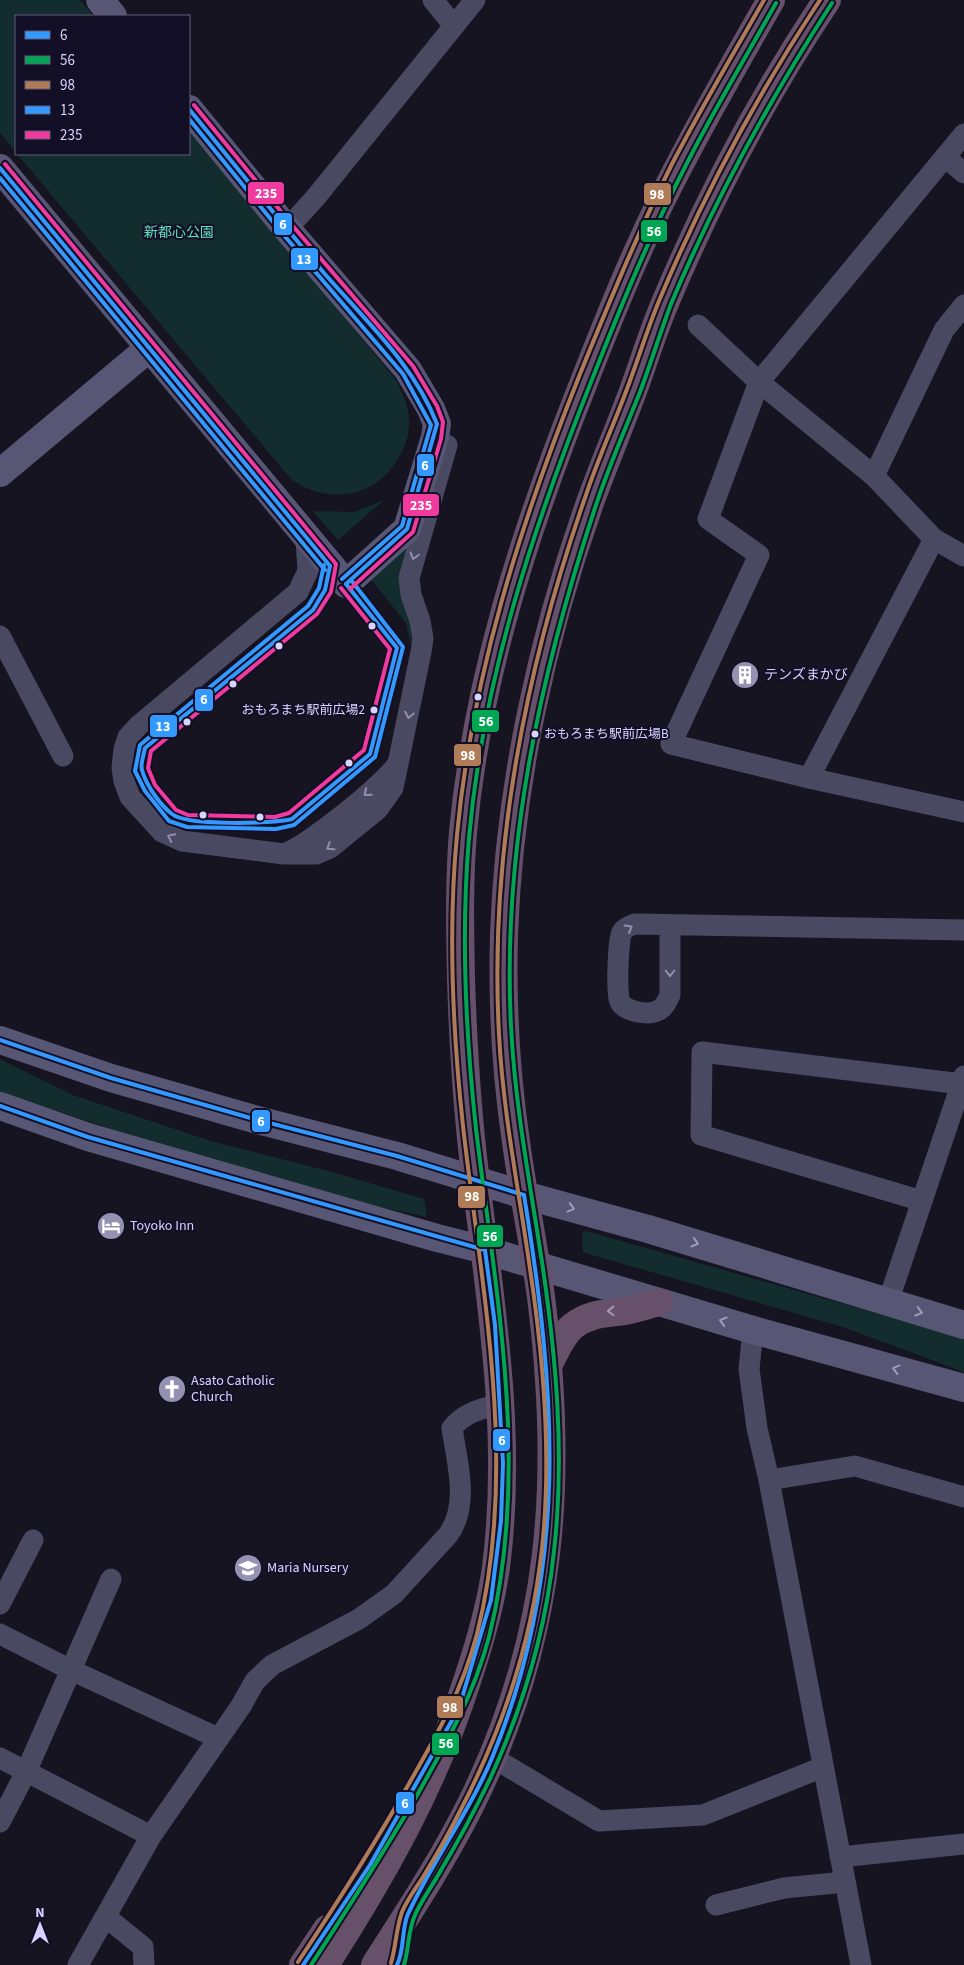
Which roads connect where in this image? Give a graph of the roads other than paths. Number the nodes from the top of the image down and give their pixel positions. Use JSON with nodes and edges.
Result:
{"nodes":[{"id":1,"x":100,"y":0,"type":"edge"},
{"id":2,"x":433,"y":0,"type":"edge"},
{"id":3,"x":475,"y":0,"type":"edge"},
{"id":4,"x":770,"y":0,"type":"edge"},
{"id":5,"x":827,"y":0,"type":"edge"},
{"id":6,"x":112,"y":15,"type":"edge"},
{"id":7,"x":454,"y":26,"type":"junction"},
{"id":8,"x":190,"y":110,"type":"edge"},
{"id":9,"x":964,"y":134,"type":"edge"},
{"id":10,"x":945,"y":157,"type":"junction"},
{"id":11,"x":0,"y":168,"type":"edge"},
{"id":12,"x":964,"y":173,"type":"edge"},
{"id":13,"x":287,"y":229,"type":"junction"},
{"id":14,"x":964,"y":304,"type":"edge"},
{"id":15,"x":698,"y":325,"type":"dead end"},
{"id":16,"x":148,"y":349,"type":"junction"},
{"id":17,"x":408,"y":370,"type":"junction"},
{"id":18,"x":759,"y":382,"type":"junction"},
{"id":19,"x":0,"y":473,"type":"edge"},
{"id":20,"x":874,"y":476,"type":"junction"},
{"id":21,"x":306,"y":539,"type":"junction"},
{"id":22,"x":934,"y":539,"type":"junction"},
{"id":23,"x":964,"y":556,"type":"edge"},
{"id":24,"x":0,"y":636,"type":"edge"},
{"id":25,"x":63,"y":756,"type":"dead end"},
{"id":26,"x":809,"y":778,"type":"junction"},
{"id":27,"x":964,"y":812,"type":"edge"},
{"id":28,"x":670,"y":925,"type":"dead end"},
{"id":29,"x":964,"y":930,"type":"edge"},
{"id":30,"x":0,"y":1040,"type":"edge"},
{"id":31,"x":963,"y":1080,"type":"edge"},
{"id":32,"x":0,"y":1106,"type":"edge"},
{"id":33,"x":476,"y":1180,"type":"junction"},
{"id":34,"x":524,"y":1196,"type":"junction"},
{"id":35,"x":922,"y":1201,"type":"junction"},
{"id":36,"x":485,"y":1250,"type":"junction"},
{"id":37,"x":536,"y":1265,"type":"junction"},
{"id":38,"x":659,"y":1302,"type":"junction"},
{"id":39,"x":888,"y":1302,"type":"junction"},
{"id":40,"x":964,"y":1325,"type":"edge"},
{"id":41,"x":753,"y":1330,"type":"junction"},
{"id":42,"x":548,"y":1366,"type":"junction"},
{"id":43,"x":964,"y":1388,"type":"edge"},
{"id":44,"x":500,"y":1404,"type":"junction"},
{"id":45,"x":770,"y":1480,"type":"junction"},
{"id":46,"x":964,"y":1497,"type":"edge"},
{"id":47,"x":32,"y":1540,"type":"dead end"},
{"id":48,"x":111,"y":1579,"type":"dead end"},
{"id":49,"x":0,"y":1604,"type":"edge"},
{"id":50,"x":0,"y":1634,"type":"edge"},
{"id":51,"x":71,"y":1670,"type":"junction"},
{"id":52,"x":459,"y":1708,"type":"junction"},
{"id":53,"x":218,"y":1738,"type":"junction"},
{"id":54,"x":492,"y":1757,"type":"junction"},
{"id":55,"x":0,"y":1758,"type":"edge"},
{"id":56,"x":823,"y":1767,"type":"junction"},
{"id":57,"x":26,"y":1772,"type":"junction"},
{"id":58,"x":0,"y":1822,"type":"edge"},
{"id":59,"x":151,"y":1836,"type":"junction"},
{"id":60,"x":964,"y":1844,"type":"edge"},
{"id":61,"x":840,"y":1857,"type":"junction"},
{"id":62,"x":845,"y":1882,"type":"junction"},
{"id":63,"x":716,"y":1905,"type":"dead end"},
{"id":64,"x":106,"y":1917,"type":"junction"},
{"id":65,"x":407,"y":1917,"type":"junction"},
{"id":66,"x":78,"y":1965,"type":"edge"},
{"id":67,"x":144,"y":1965,"type":"edge"},
{"id":68,"x":303,"y":1965,"type":"edge"},
{"id":69,"x":325,"y":1965,"type":"edge"},
{"id":70,"x":376,"y":1965,"type":"edge"},
{"id":71,"x":397,"y":1965,"type":"edge"},
{"id":72,"x":861,"y":1965,"type":"edge"}],
"edges":[{"from":1,"to":6,"type":"street"},
{"from":2,"to":7,"type":"street"},
{"from":3,"to":7,"type":"street"},
{"from":4,"to":33,"type":"highway"},
{"from":5,"to":34,"type":"highway"},
{"from":7,"to":13,"type":"street"},
{"from":8,"to":13,"type":"street"},
{"from":9,"to":10,"type":"street"},
{"from":10,"to":12,"type":"street"},
{"from":10,"to":18,"type":"street"},
{"from":11,"to":16,"type":"street"},
{"from":13,"to":17,"type":"street"},
{"from":14,"to":20,"type":"street"},
{"from":15,"to":18,"type":"street"},
{"from":16,"to":19,"type":"street"},
{"from":16,"to":21,"type":"street"},
{"from":17,"to":21,"type":"street"},
{"from":17,"to":21,"type":"street","one_way":true},
{"from":18,"to":20,"type":"street"},
{"from":18,"to":26,"type":"street"},
{"from":20,"to":22,"type":"street"},
{"from":22,"to":23,"type":"street"},
{"from":22,"to":26,"type":"street"},
{"from":24,"to":25,"type":"street"},
{"from":26,"to":27,"type":"street"},
{"from":28,"to":29,"type":"street"},
{"from":30,"to":33,"type":"street"},
{"from":31,"to":35,"type":"street"},
{"from":31,"to":35,"type":"street"},
{"from":32,"to":36,"type":"street"},
{"from":33,"to":34,"type":"street"},
{"from":33,"to":36,"type":"highway"},
{"from":34,"to":37,"type":"highway"},
{"from":34,"to":39,"type":"street","one_way":true},
{"from":35,"to":39,"type":"street"},
{"from":36,"to":37,"type":"street"},
{"from":36,"to":44,"type":"highway"},
{"from":37,"to":38,"type":"street"},
{"from":37,"to":42,"type":"highway"},
{"from":41,"to":38,"type":"street","one_way":true},
{"from":38,"to":42,"type":"highway","one_way":true},
{"from":39,"to":40,"type":"street","one_way":true},
{"from":43,"to":41,"type":"street","one_way":true},
{"from":41,"to":45,"type":"street"},
{"from":42,"to":54,"type":"highway"},
{"from":44,"to":52,"type":"highway"},
{"from":44,"to":53,"type":"street"},
{"from":45,"to":46,"type":"street"},
{"from":45,"to":56,"type":"street"},
{"from":47,"to":49,"type":"street"},
{"from":48,"to":51,"type":"street"},
{"from":50,"to":51,"type":"street"},
{"from":51,"to":53,"type":"street"},
{"from":51,"to":57,"type":"street"},
{"from":52,"to":68,"type":"highway"},
{"from":52,"to":69,"type":"highway"},
{"from":53,"to":59,"type":"street"},
{"from":54,"to":56,"type":"street"},
{"from":54,"to":65,"type":"highway"},
{"from":55,"to":57,"type":"street"},
{"from":56,"to":61,"type":"street"},
{"from":57,"to":58,"type":"street"},
{"from":57,"to":59,"type":"street"},
{"from":59,"to":64,"type":"street"},
{"from":60,"to":61,"type":"street"},
{"from":61,"to":62,"type":"street"},
{"from":62,"to":63,"type":"street"},
{"from":62,"to":72,"type":"street"},
{"from":64,"to":66,"type":"street"},
{"from":64,"to":67,"type":"street"},
{"from":65,"to":70,"type":"highway"},
{"from":65,"to":71,"type":"highway"}]}
